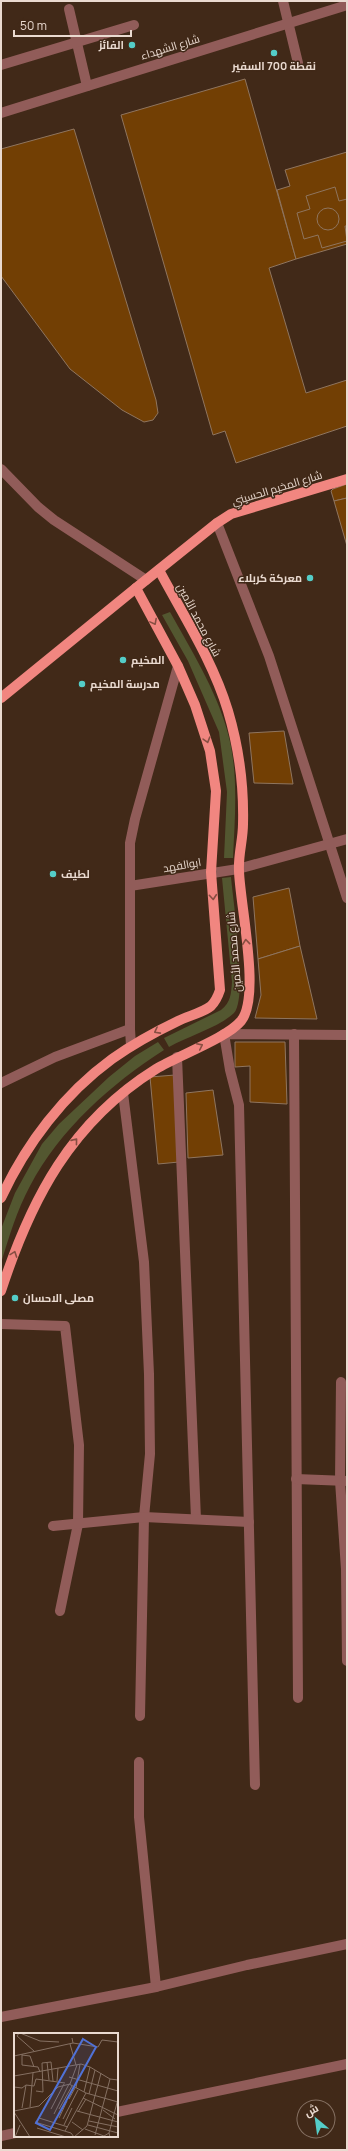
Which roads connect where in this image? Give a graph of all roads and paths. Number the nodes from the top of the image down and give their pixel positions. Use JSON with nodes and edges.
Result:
{"nodes":[{"id":1,"x":283,"y":1,"type":"edge"},
{"id":2,"x":347,"y":5,"type":"edge"},
{"id":3,"x":69,"y":9,"type":"dead end"},
{"id":4,"x":287,"y":24,"type":"junction"},
{"id":5,"x":134,"y":25,"type":"dead end"},
{"id":6,"x":76,"y":41,"type":"junction"},
{"id":7,"x":298,"y":63,"type":"dead end"},
{"id":8,"x":1,"y":65,"type":"edge"},
{"id":9,"x":87,"y":86,"type":"junction"},
{"id":10,"x":1,"y":113,"type":"edge"},
{"id":11,"x":1,"y":469,"type":"edge"},
{"id":12,"x":347,"y":479,"type":"edge"},
{"id":13,"x":217,"y":524,"type":"junction"},
{"id":14,"x":159,"y":570,"type":"junction"},
{"id":15,"x":146,"y":580,"type":"junction"},
{"id":16,"x":136,"y":588,"type":"junction"},
{"id":17,"x":178,"y":666,"type":"junction"},
{"id":18,"x":1,"y":698,"type":"edge"},
{"id":19,"x":347,"y":839,"type":"edge"},
{"id":20,"x":329,"y":843,"type":"junction"},
{"id":21,"x":238,"y":869,"type":"junction"},
{"id":22,"x":211,"y":872,"type":"junction"},
{"id":23,"x":130,"y":886,"type":"junction"},
{"id":24,"x":347,"y":898,"type":"edge"},
{"id":25,"x":130,"y":1029,"type":"junction"},
{"id":26,"x":224,"y":1034,"type":"junction"},
{"id":27,"x":294,"y":1034,"type":"junction"},
{"id":28,"x":347,"y":1035,"type":"edge"},
{"id":29,"x":131,"y":1046,"type":"junction"},
{"id":30,"x":177,"y":1057,"type":"junction"},
{"id":31,"x":1,"y":1083,"type":"edge"},
{"id":32,"x":122,"y":1093,"type":"junction"},
{"id":33,"x":1,"y":1198,"type":"edge"},
{"id":34,"x":1,"y":1291,"type":"edge"},
{"id":35,"x":1,"y":1324,"type":"edge"},
{"id":36,"x":341,"y":1382,"type":"dead end"},
{"id":37,"x":296,"y":1479,"type":"junction"},
{"id":38,"x":344,"y":1481,"type":"edge"},
{"id":39,"x":144,"y":1517,"type":"junction"},
{"id":40,"x":196,"y":1519,"type":"junction"},
{"id":41,"x":249,"y":1522,"type":"junction"},
{"id":42,"x":78,"y":1524,"type":"junction"},
{"id":43,"x":53,"y":1526,"type":"dead end"},
{"id":44,"x":346,"y":1569,"type":"edge"},
{"id":45,"x":60,"y":1611,"type":"dead end"},
{"id":46,"x":347,"y":1661,"type":"edge"},
{"id":47,"x":298,"y":1698,"type":"dead end"},
{"id":48,"x":140,"y":1716,"type":"dead end"},
{"id":49,"x":139,"y":1762,"type":"dead end"},
{"id":50,"x":255,"y":1785,"type":"dead end"},
{"id":51,"x":347,"y":1944,"type":"edge"},
{"id":52,"x":156,"y":1988,"type":"junction"},
{"id":53,"x":1,"y":2017,"type":"edge"},
{"id":54,"x":347,"y":2064,"type":"edge"},
{"id":55,"x":118,"y":2112,"type":"edge"},
{"id":56,"x":14,"y":2133,"type":"edge"},
{"id":57,"x":1,"y":2136,"type":"edge"}],
"edges":[{"from":1,"to":4,"type":"street"},
{"from":2,"to":4,"type":"street","name":"شارع الشهداء"},
{"from":3,"to":6,"type":"street"},
{"from":4,"to":7,"type":"street"},
{"from":4,"to":9,"type":"street","name":"شارع الشهداء"},
{"from":5,"to":6,"type":"street"},
{"from":6,"to":8,"type":"street"},
{"from":6,"to":9,"type":"street"},
{"from":9,"to":10,"type":"street","name":"شارع الشهداء"},
{"from":11,"to":15,"type":"street"},
{"from":12,"to":13,"type":"main road","name":"شارع المخيم الحسيني"},
{"from":13,"to":14,"type":"main road","name":"شارع المخيم الحسيني"},
{"from":13,"to":20,"type":"street"},
{"from":14,"to":15,"type":"main road","name":"شارع المخيم الحسيني"},
{"from":14,"to":21,"type":"main road","name":"شارع محمد الأمين"},
{"from":15,"to":16,"type":"main road","name":"شارع المخيم الحسيني"},
{"from":16,"to":17,"type":"main road","name":"شارع محمد الأمين","one_way":true},
{"from":16,"to":18,"type":"main road","name":"شارع المخيم الحسيني"},
{"from":17,"to":22,"type":"main road","name":"شارع محمد الأمين","one_way":true},
{"from":17,"to":23,"type":"street"},
{"from":19,"to":20,"type":"street"},
{"from":20,"to":21,"type":"street","name":"ابوالفهد"},
{"from":20,"to":24,"type":"street"},
{"from":21,"to":22,"type":"street","name":"ابوالفهد"},
{"from":26,"to":21,"type":"main road","name":"شارع محمد الأمين","one_way":true},
{"from":22,"to":23,"type":"street","name":"ابوالفهد"},
{"from":22,"to":29,"type":"main road","name":"شارع محمد الأمين","one_way":true},
{"from":23,"to":25,"type":"street"},
{"from":25,"to":29,"type":"street"},
{"from":25,"to":31,"type":"street"},
{"from":26,"to":27,"type":"street"},
{"from":30,"to":26,"type":"main road","name":"شارع محمد الأمين","one_way":true},
{"from":26,"to":41,"type":"street"},
{"from":27,"to":28,"type":"street"},
{"from":27,"to":37,"type":"street"},
{"from":29,"to":33,"type":"main road","name":"شارع محمد الأمين"},
{"from":30,"to":32,"type":"main road","name":"شارع محمد الأمين"},
{"from":30,"to":40,"type":"street"},
{"from":34,"to":32,"type":"main road","name":"شارع محمد الأمين","one_way":true},
{"from":32,"to":39,"type":"street"},
{"from":35,"to":42,"type":"street"},
{"from":36,"to":38,"type":"street"},
{"from":37,"to":38,"type":"street"},
{"from":37,"to":47,"type":"street"},
{"from":38,"to":44,"type":"street"},
{"from":39,"to":40,"type":"street"},
{"from":39,"to":42,"type":"street"},
{"from":39,"to":48,"type":"street"},
{"from":40,"to":41,"type":"street"},
{"from":41,"to":50,"type":"street"},
{"from":42,"to":43,"type":"street"},
{"from":42,"to":45,"type":"street"},
{"from":44,"to":46,"type":"street"},
{"from":49,"to":52,"type":"street"},
{"from":51,"to":52,"type":"street"},
{"from":52,"to":53,"type":"street"},
{"from":54,"to":55,"type":"street"},
{"from":56,"to":57,"type":"street"}]}
